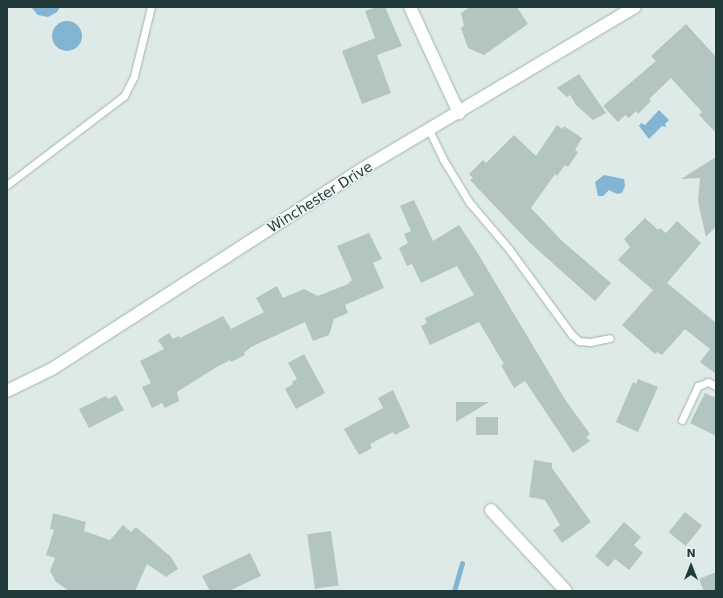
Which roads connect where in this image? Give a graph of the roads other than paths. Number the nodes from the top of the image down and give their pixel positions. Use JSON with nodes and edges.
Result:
{"nodes":[{"id":1,"x":151,"y":7,"type":"edge"},
{"id":2,"x":410,"y":7,"type":"edge"},
{"id":3,"x":635,"y":7,"type":"edge"},
{"id":4,"x":458,"y":113,"type":"junction"},
{"id":5,"x":429,"y":130,"type":"junction"},
{"id":6,"x":7,"y":185,"type":"edge"},
{"id":7,"x":610,"y":338,"type":"dead end"},
{"id":8,"x":716,"y":386,"type":"edge"},
{"id":9,"x":7,"y":391,"type":"edge"},
{"id":10,"x":682,"y":420,"type":"dead end"},
{"id":11,"x":491,"y":510,"type":"dead end"},
{"id":12,"x":566,"y":591,"type":"edge"}],
"edges":[{"from":1,"to":6,"type":"lane"},
{"from":2,"to":4,"type":"street"},
{"from":3,"to":4,"type":"street","name":"Winchester Drive"},
{"from":4,"to":5,"type":"street","name":"Winchester Drive"},
{"from":5,"to":7,"type":"lane"},
{"from":5,"to":9,"type":"street","name":"Winchester Drive"},
{"from":8,"to":10,"type":"lane"},
{"from":11,"to":12,"type":"street"}]}
